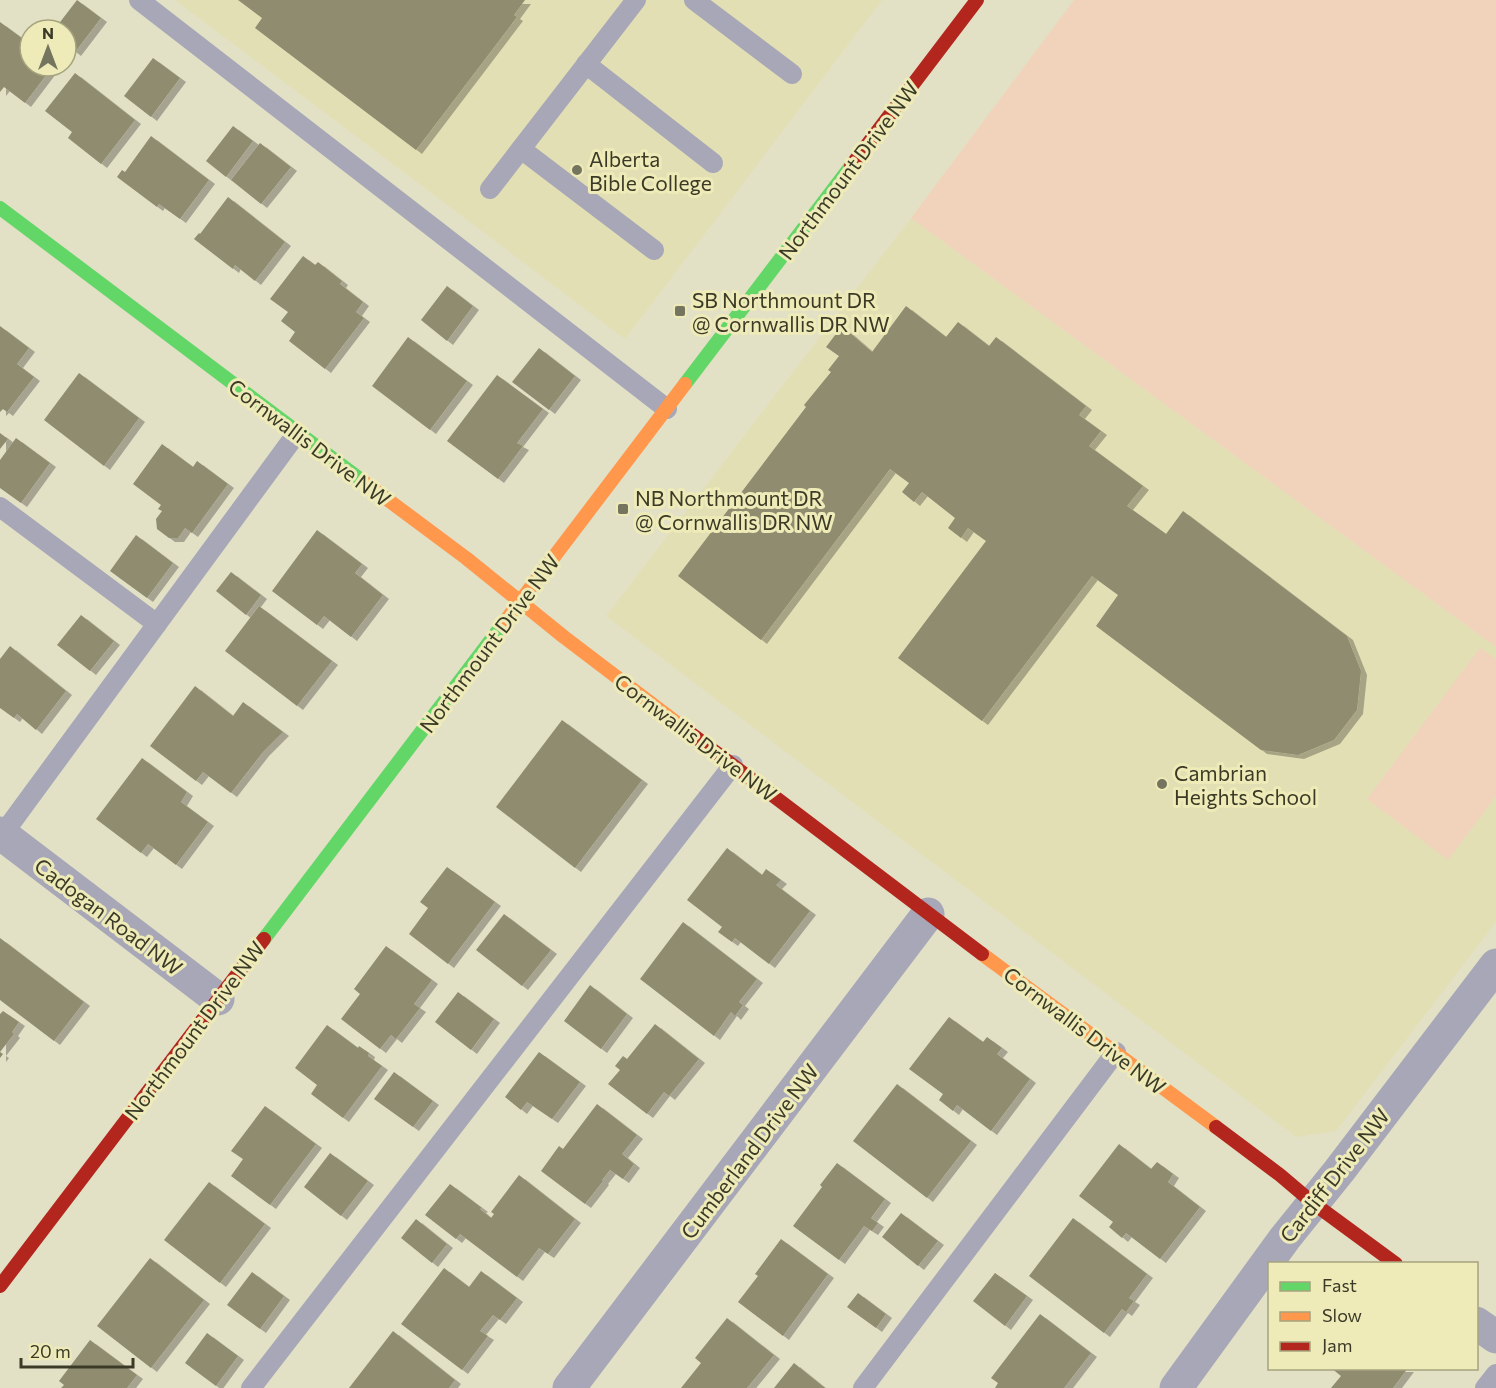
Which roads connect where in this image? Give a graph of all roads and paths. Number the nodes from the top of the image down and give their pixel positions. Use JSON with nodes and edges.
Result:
{"nodes":[{"id":1,"x":139,"y":0,"type":"edge"},
{"id":2,"x":636,"y":0,"type":"edge"},
{"id":3,"x":694,"y":0,"type":"edge"},
{"id":4,"x":977,"y":0,"type":"edge"},
{"id":5,"x":586,"y":64,"type":"junction"},
{"id":6,"x":792,"y":74,"type":"dead end"},
{"id":7,"x":521,"y":148,"type":"junction"},
{"id":8,"x":713,"y":163,"type":"dead end"},
{"id":9,"x":490,"y":189,"type":"dead end"},
{"id":10,"x":0,"y":208,"type":"edge"},
{"id":11,"x":654,"y":250,"type":"dead end"},
{"id":12,"x":667,"y":409,"type":"junction"},
{"id":13,"x":297,"y":433,"type":"junction"},
{"id":14,"x":0,"y":507,"type":"edge"},
{"id":15,"x":520,"y":603,"type":"junction"},
{"id":16,"x":157,"y":624,"type":"junction"},
{"id":17,"x":733,"y":765,"type":"junction"},
{"id":18,"x":1,"y":835,"type":"edge"},
{"id":19,"x":928,"y":914,"type":"junction"},
{"id":20,"x":1496,"y":965,"type":"edge"},
{"id":21,"x":218,"y":999,"type":"junction"},
{"id":22,"x":1116,"y":1052,"type":"junction"},
{"id":23,"x":1313,"y":1203,"type":"junction"},
{"id":24,"x":1395,"y":1262,"type":"edge"},
{"id":25,"x":0,"y":1286,"type":"edge"},
{"id":26,"x":1478,"y":1324,"type":"edge"},
{"id":27,"x":1496,"y":1337,"type":"edge"},
{"id":28,"x":1496,"y":1374,"type":"edge"},
{"id":29,"x":251,"y":1388,"type":"edge"},
{"id":30,"x":569,"y":1388,"type":"edge"},
{"id":31,"x":863,"y":1388,"type":"edge"},
{"id":32,"x":1176,"y":1388,"type":"edge"},
{"id":33,"x":1485,"y":1388,"type":"edge"}],
"edges":[{"from":1,"to":12,"type":"lane"},
{"from":2,"to":5,"type":"lane"},
{"from":3,"to":6,"type":"lane"},
{"from":4,"to":12,"type":"street","name":"Northmount Drive NW"},
{"from":5,"to":7,"type":"lane"},
{"from":5,"to":8,"type":"lane"},
{"from":7,"to":9,"type":"lane"},
{"from":7,"to":11,"type":"lane"},
{"from":10,"to":13,"type":"street","name":"Cornwallis Drive NW"},
{"from":12,"to":15,"type":"street","name":"Northmount Drive NW"},
{"from":13,"to":15,"type":"street","name":"Cornwallis Drive NW"},
{"from":13,"to":16,"type":"lane"},
{"from":14,"to":16,"type":"lane"},
{"from":15,"to":17,"type":"street","name":"Cornwallis Drive NW"},
{"from":15,"to":21,"type":"street","name":"Northmount Drive NW"},
{"from":16,"to":18,"type":"lane"},
{"from":17,"to":19,"type":"street","name":"Cornwallis Drive NW"},
{"from":17,"to":29,"type":"lane"},
{"from":18,"to":21,"type":"street","name":"Cadogan Road NW"},
{"from":19,"to":22,"type":"street","name":"Cornwallis Drive NW"},
{"from":19,"to":30,"type":"street","name":"Cumberland Drive NW"},
{"from":20,"to":23,"type":"street","name":"Cardiff Drive NW"},
{"from":21,"to":25,"type":"street","name":"Northmount Drive NW"},
{"from":22,"to":23,"type":"street","name":"Cornwallis Drive NW"},
{"from":22,"to":31,"type":"lane"},
{"from":23,"to":24,"type":"street","name":"Cornwallis Drive NW"},
{"from":23,"to":32,"type":"street","name":"Cardiff Drive NW"},
{"from":26,"to":27,"type":"street"},
{"from":28,"to":33,"type":"lane"}]}
